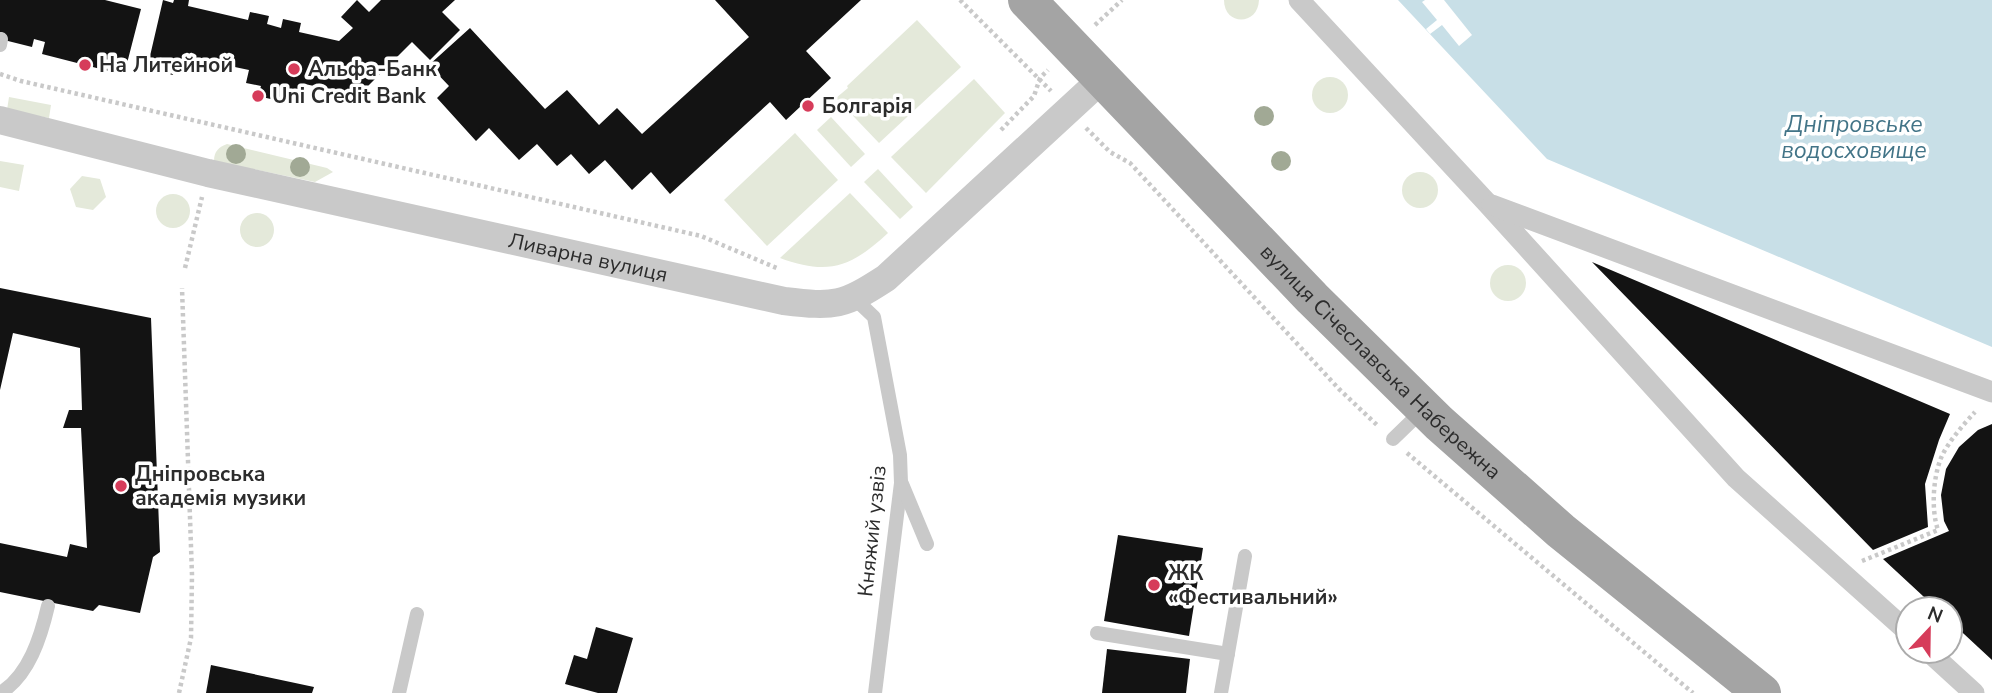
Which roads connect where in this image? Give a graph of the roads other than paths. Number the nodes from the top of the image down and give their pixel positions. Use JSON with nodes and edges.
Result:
{"nodes":[{"id":1,"x":1027,"y":0,"type":"edge"},
{"id":2,"x":1299,"y":0,"type":"edge"},
{"id":3,"x":1102,"y":79,"type":"junction"},
{"id":4,"x":0,"y":120,"type":"edge"},
{"id":5,"x":1488,"y":204,"type":"junction"},
{"id":6,"x":854,"y":298,"type":"junction"},
{"id":7,"x":1988,"y":398,"type":"edge"},
{"id":8,"x":1425,"y":409,"type":"junction"},
{"id":9,"x":1393,"y":439,"type":"road end"},
{"id":10,"x":901,"y":483,"type":"junction"},
{"id":11,"x":927,"y":544,"type":"dead end"},
{"id":12,"x":1245,"y":556,"type":"dead end"},
{"id":13,"x":48,"y":606,"type":"dead end"},
{"id":14,"x":416,"y":614,"type":"dead end"},
{"id":15,"x":1894,"y":619,"type":"edge"},
{"id":16,"x":1097,"y":633,"type":"dead end"},
{"id":17,"x":1228,"y":654,"type":"junction"},
{"id":18,"x":1943,"y":665,"type":"edge"},
{"id":19,"x":0,"y":692,"type":"edge"},
{"id":20,"x":399,"y":693,"type":"edge"},
{"id":21,"x":875,"y":693,"type":"edge"},
{"id":22,"x":1221,"y":693,"type":"edge"},
{"id":23,"x":1762,"y":693,"type":"edge"},
{"id":24,"x":1974,"y":693,"type":"edge"}],
"edges":[{"from":1,"to":3,"type":"main road","name":"вулиця Січеславська Набережна"},
{"from":2,"to":5,"type":"street"},
{"from":3,"to":6,"type":"street","name":"Ливарна вулиця"},
{"from":3,"to":8,"type":"main road","name":"вулиця Січеславська Набережна"},
{"from":4,"to":6,"type":"street","name":"Ливарна вулиця"},
{"from":5,"to":7,"type":"street"},
{"from":5,"to":15,"type":"street"},
{"from":6,"to":10,"type":"lane","name":"Княжий узвіз"},
{"from":8,"to":9,"type":"lane"},
{"from":8,"to":23,"type":"main road","name":"вулиця Січеславська Набережна"},
{"from":10,"to":11,"type":"lane"},
{"from":10,"to":21,"type":"lane","name":"Княжий узвіз"},
{"from":12,"to":17,"type":"lane"},
{"from":13,"to":19,"type":"lane"},
{"from":14,"to":20,"type":"lane"},
{"from":16,"to":17,"type":"lane"},
{"from":17,"to":22,"type":"lane"},
{"from":18,"to":24,"type":"street"}]}
